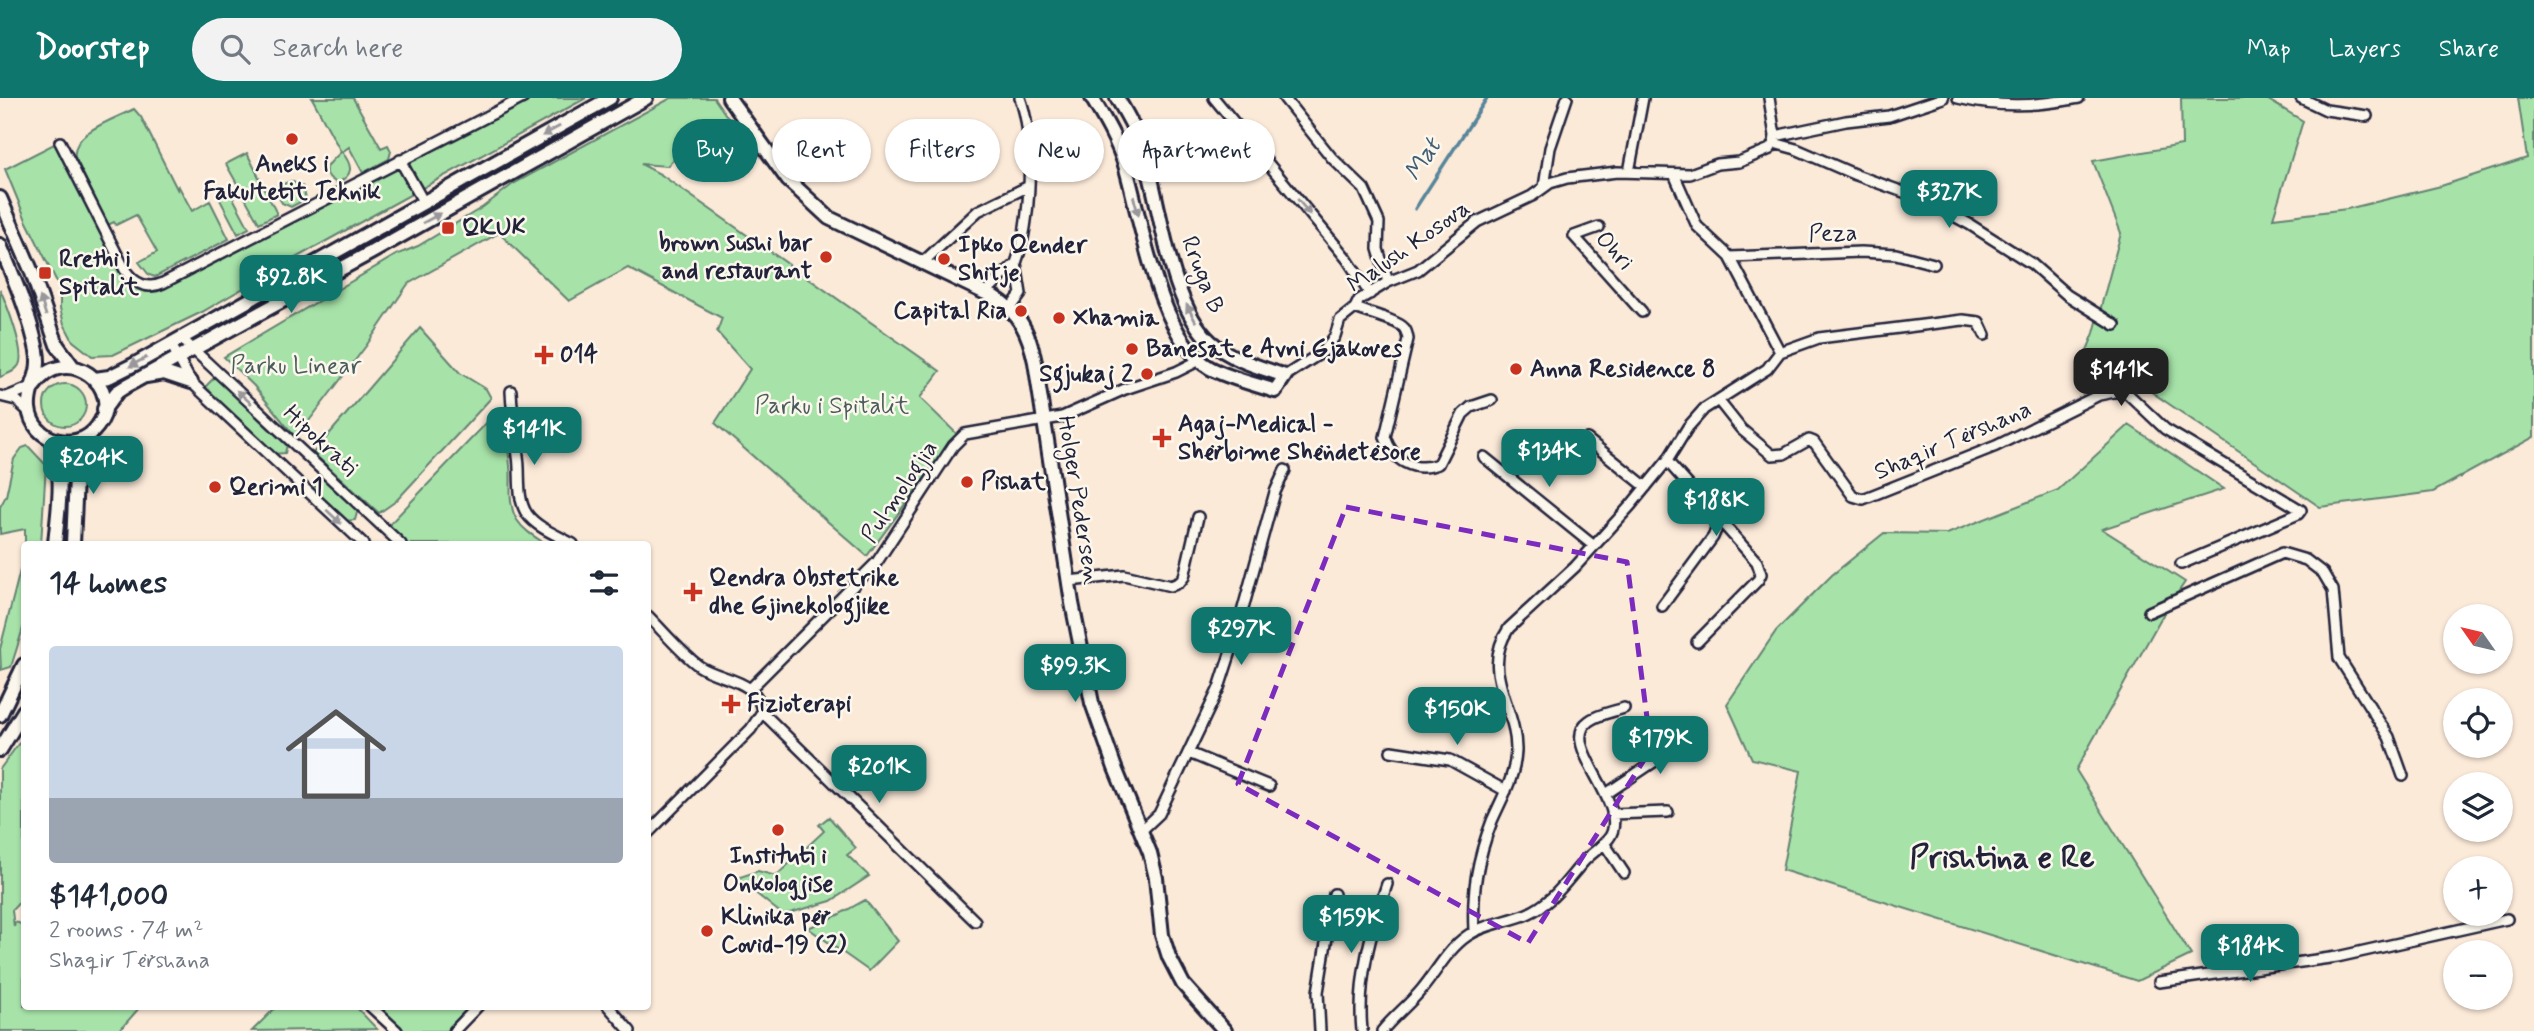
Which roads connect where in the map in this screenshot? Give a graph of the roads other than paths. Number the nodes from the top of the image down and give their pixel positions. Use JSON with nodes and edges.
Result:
{"nodes":[{"id":1,"x":523,"y":98,"type":"edge"},
{"id":2,"x":609,"y":98,"type":"edge"},
{"id":3,"x":646,"y":98,"type":"edge"},
{"id":4,"x":729,"y":98,"type":"edge"},
{"id":5,"x":1020,"y":98,"type":"edge"},
{"id":6,"x":1092,"y":98,"type":"edge"},
{"id":7,"x":1116,"y":98,"type":"edge"},
{"id":8,"x":1214,"y":98,"type":"edge"},
{"id":9,"x":1284,"y":98,"type":"edge"},
{"id":10,"x":1567,"y":98,"type":"edge"},
{"id":11,"x":1643,"y":98,"type":"edge"},
{"id":12,"x":1769,"y":98,"type":"edge"},
{"id":13,"x":1922,"y":98,"type":"edge"},
{"id":14,"x":1943,"y":98,"type":"edge"},
{"id":15,"x":1958,"y":98,"type":"edge"},
{"id":16,"x":2080,"y":98,"type":"edge"},
{"id":17,"x":2301,"y":98,"type":"edge"},
{"id":18,"x":1914,"y":106,"type":"junction"},
{"id":19,"x":2367,"y":116,"type":"dead end"},
{"id":20,"x":1775,"y":139,"type":"junction"},
{"id":21,"x":60,"y":142,"type":"dead end"},
{"id":22,"x":400,"y":160,"type":"junction"},
{"id":23,"x":1629,"y":172,"type":"junction"},
{"id":24,"x":1674,"y":174,"type":"junction"},
{"id":25,"x":1027,"y":187,"type":"junction"},
{"id":26,"x":1544,"y":187,"type":"junction"},
{"id":27,"x":0,"y":198,"type":"edge"},
{"id":28,"x":424,"y":203,"type":"junction"},
{"id":29,"x":1599,"y":227,"type":"dead end"},
{"id":30,"x":0,"y":244,"type":"edge"},
{"id":31,"x":1730,"y":257,"type":"junction"},
{"id":32,"x":922,"y":263,"type":"junction"},
{"id":33,"x":1016,"y":263,"type":"junction"},
{"id":34,"x":1934,"y":264,"type":"dead end"},
{"id":35,"x":1388,"y":282,"type":"junction"},
{"id":36,"x":985,"y":293,"type":"junction"},
{"id":37,"x":1370,"y":294,"type":"junction"},
{"id":38,"x":1354,"y":308,"type":"junction"},
{"id":39,"x":1010,"y":309,"type":"junction"},
{"id":40,"x":1642,"y":313,"type":"dead end"},
{"id":41,"x":2115,"y":325,"type":"dead end"},
{"id":42,"x":1985,"y":335,"type":"dead end"},
{"id":43,"x":176,"y":341,"type":"junction"},
{"id":44,"x":193,"y":350,"type":"junction"},
{"id":45,"x":1780,"y":352,"type":"junction"},
{"id":46,"x":178,"y":357,"type":"junction"},
{"id":47,"x":1200,"y":360,"type":"junction"},
{"id":48,"x":72,"y":367,"type":"junction"},
{"id":49,"x":1284,"y":376,"type":"junction"},
{"id":50,"x":142,"y":377,"type":"junction"},
{"id":51,"x":94,"y":379,"type":"junction"},
{"id":52,"x":191,"y":382,"type":"junction"},
{"id":53,"x":34,"y":386,"type":"junction"},
{"id":54,"x":511,"y":391,"type":"dead end"},
{"id":55,"x":3,"y":397,"type":"edge"},
{"id":56,"x":1492,"y":400,"type":"dead end"},
{"id":57,"x":1718,"y":400,"type":"junction"},
{"id":58,"x":104,"y":410,"type":"junction"},
{"id":59,"x":29,"y":412,"type":"junction"},
{"id":60,"x":1044,"y":420,"type":"junction"},
{"id":61,"x":50,"y":439,"type":"junction"},
{"id":62,"x":83,"y":439,"type":"junction"},
{"id":63,"x":1587,"y":439,"type":"dead end"},
{"id":64,"x":1484,"y":457,"type":"dead end"},
{"id":65,"x":1667,"y":461,"type":"junction"},
{"id":66,"x":1285,"y":470,"type":"dead end"},
{"id":67,"x":1646,"y":487,"type":"junction"},
{"id":68,"x":1714,"y":513,"type":"junction"},
{"id":69,"x":1198,"y":517,"type":"dead end"},
{"id":70,"x":55,"y":541,"type":"edge"},
{"id":71,"x":73,"y":541,"type":"edge"},
{"id":72,"x":362,"y":541,"type":"edge"},
{"id":73,"x":398,"y":541,"type":"edge"},
{"id":74,"x":562,"y":541,"type":"edge"},
{"id":75,"x":1594,"y":546,"type":"junction"},
{"id":76,"x":2181,"y":564,"type":"dead end"},
{"id":77,"x":1069,"y":581,"type":"junction"},
{"id":78,"x":1662,"y":607,"type":"dead end"},
{"id":79,"x":2150,"y":611,"type":"dead end"},
{"id":80,"x":651,"y":619,"type":"edge"},
{"id":81,"x":1697,"y":642,"type":"dead end"},
{"id":82,"x":21,"y":670,"type":"edge"},
{"id":83,"x":751,"y":688,"type":"junction"},
{"id":84,"x":5,"y":695,"type":"edge"},
{"id":85,"x":1624,"y":708,"type":"dead end"},
{"id":86,"x":762,"y":712,"type":"junction"},
{"id":87,"x":0,"y":715,"type":"edge"},
{"id":88,"x":21,"y":716,"type":"edge"},
{"id":89,"x":1697,"y":733,"type":"dead end"},
{"id":90,"x":0,"y":750,"type":"edge"},
{"id":91,"x":1391,"y":751,"type":"dead end"},
{"id":92,"x":1189,"y":753,"type":"junction"},
{"id":93,"x":2403,"y":776,"type":"dead end"},
{"id":94,"x":1269,"y":786,"type":"dead end"},
{"id":95,"x":1506,"y":791,"type":"junction"},
{"id":96,"x":1606,"y":794,"type":"junction"},
{"id":97,"x":1668,"y":812,"type":"dead end"},
{"id":98,"x":1612,"y":814,"type":"junction"},
{"id":99,"x":651,"y":830,"type":"edge"},
{"id":100,"x":1142,"y":830,"type":"junction"},
{"id":101,"x":1604,"y":843,"type":"junction"},
{"id":102,"x":1624,"y":873,"type":"dead end"},
{"id":103,"x":1387,"y":884,"type":"dead end"},
{"id":104,"x":1334,"y":894,"type":"dead end"},
{"id":105,"x":975,"y":921,"type":"dead end"},
{"id":106,"x":2476,"y":926,"type":"edge"},
{"id":107,"x":1474,"y":931,"type":"junction"},
{"id":108,"x":2159,"y":982,"type":"dead end"},
{"id":109,"x":374,"y":1010,"type":"edge"},
{"id":110,"x":474,"y":1010,"type":"edge"},
{"id":111,"x":612,"y":1010,"type":"edge"},
{"id":112,"x":397,"y":1031,"type":"edge"},
{"id":113,"x":454,"y":1031,"type":"edge"},
{"id":114,"x":630,"y":1031,"type":"edge"},
{"id":115,"x":1225,"y":1031,"type":"edge"},
{"id":116,"x":1320,"y":1031,"type":"edge"},
{"id":117,"x":1362,"y":1031,"type":"edge"},
{"id":118,"x":1382,"y":1031,"type":"edge"}],
"edges":[{"from":1,"to":22,"type":"street"},
{"from":2,"to":28,"type":"main road","one_way":true},
{"from":44,"to":3,"type":"main road","one_way":true},
{"from":4,"to":32,"type":"main road","name":"Holger Pedersen"},
{"from":5,"to":25,"type":"street"},
{"from":6,"to":47,"type":"main road","name":"Rruga B","one_way":true},
{"from":49,"to":7,"type":"main road","name":"Rruga B","one_way":true},
{"from":8,"to":37,"type":"street","one_way":true},
{"from":9,"to":35,"type":"street"},
{"from":10,"to":26,"type":"street"},
{"from":11,"to":23,"type":"street"},
{"from":12,"to":20,"type":"street"},
{"from":13,"to":18,"type":"street"},
{"from":14,"to":18,"type":"street","name":"Malush Kosova"},
{"from":15,"to":16,"type":"street"},
{"from":17,"to":19,"type":"street"},
{"from":18,"to":20,"type":"street","name":"Malush Kosova"},
{"from":20,"to":24,"type":"street","name":"Malush Kosova"},
{"from":20,"to":41,"type":"street"},
{"from":21,"to":22,"type":"street"},
{"from":22,"to":28,"type":"street"},
{"from":23,"to":24,"type":"street","name":"Malush Kosova"},
{"from":23,"to":26,"type":"street","name":"Malush Kosova"},
{"from":24,"to":31,"type":"street"},
{"from":25,"to":32,"type":"street"},
{"from":25,"to":33,"type":"street"},
{"from":26,"to":35,"type":"street","name":"Malush Kosova"},
{"from":48,"to":27,"type":"main road","one_way":true},
{"from":28,"to":43,"type":"main road"},
{"from":29,"to":40,"type":"street","name":"Ohri"},
{"from":30,"to":53,"type":"main road"},
{"from":31,"to":34,"type":"street","name":"Peza"},
{"from":31,"to":45,"type":"street"},
{"from":32,"to":36,"type":"main road","name":"Holger Pedersen"},
{"from":33,"to":36,"type":"street"},
{"from":33,"to":39,"type":"street"},
{"from":35,"to":37,"type":"street","name":"Malush Kosova"},
{"from":36,"to":39,"type":"main road","name":"Holger Pedersen"},
{"from":37,"to":38,"type":"street","name":"Malush Kosova"},
{"from":38,"to":49,"type":"street","name":"Malush Kosova"},
{"from":38,"to":56,"type":"street"},
{"from":39,"to":60,"type":"main road","name":"Holger Pedersen"},
{"from":42,"to":45,"type":"street"},
{"from":43,"to":44,"type":"street","name":"Hipokrati"},
{"from":43,"to":46,"type":"street","name":"Hipokrati"},
{"from":43,"to":51,"type":"main road","one_way":true},
{"from":44,"to":46,"type":"main road"},
{"from":73,"to":44,"type":"street","name":"Hipokrati","one_way":true},
{"from":45,"to":57,"type":"street"},
{"from":46,"to":50,"type":"main road"},
{"from":46,"to":52,"type":"street","name":"Hipokrati"},
{"from":47,"to":49,"type":"main road","name":"Rruga B"},
{"from":47,"to":60,"type":"street"},
{"from":48,"to":51,"type":"main road"},
{"from":48,"to":53,"type":"main road"},
{"from":50,"to":52,"type":"main road"},
{"from":50,"to":58,"type":"main road"},
{"from":51,"to":58,"type":"main road"},
{"from":52,"to":72,"type":"street","name":"Hipokrati","one_way":true},
{"from":53,"to":55,"type":"street"},
{"from":53,"to":59,"type":"main road"},
{"from":54,"to":74,"type":"street"},
{"from":55,"to":59,"type":"street"},
{"from":57,"to":65,"type":"street"},
{"from":57,"to":76,"type":"street","name":"Shaqir Tërshana"},
{"from":58,"to":62,"type":"main road"},
{"from":59,"to":61,"type":"main road"},
{"from":60,"to":77,"type":"main road","name":"Holger Pedersen"},
{"from":60,"to":83,"type":"street","name":"Pulmologjia"},
{"from":61,"to":62,"type":"main road"},
{"from":61,"to":70,"type":"main road"},
{"from":62,"to":71,"type":"main road"},
{"from":63,"to":67,"type":"street"},
{"from":64,"to":75,"type":"street"},
{"from":65,"to":67,"type":"street"},
{"from":65,"to":68,"type":"street"},
{"from":66,"to":92,"type":"street"},
{"from":67,"to":75,"type":"street"},
{"from":68,"to":78,"type":"street"},
{"from":68,"to":81,"type":"street"},
{"from":69,"to":77,"type":"street"},
{"from":75,"to":95,"type":"street"},
{"from":77,"to":100,"type":"main road","name":"Holger Pedersen"},
{"from":79,"to":93,"type":"street"},
{"from":80,"to":83,"type":"street"},
{"from":82,"to":84,"type":"main road"},
{"from":83,"to":86,"type":"street"},
{"from":84,"to":87,"type":"main road"},
{"from":85,"to":96,"type":"street"},
{"from":86,"to":99,"type":"street"},
{"from":86,"to":105,"type":"street"},
{"from":88,"to":90,"type":"main road"},
{"from":89,"to":96,"type":"street"},
{"from":91,"to":95,"type":"street"},
{"from":92,"to":94,"type":"street"},
{"from":92,"to":100,"type":"street"},
{"from":95,"to":107,"type":"street"},
{"from":96,"to":98,"type":"street"},
{"from":97,"to":98,"type":"street"},
{"from":98,"to":101,"type":"street"},
{"from":100,"to":115,"type":"main road","name":"Holger Pedersen"},
{"from":101,"to":102,"type":"street"},
{"from":101,"to":107,"type":"street"},
{"from":103,"to":117,"type":"street"},
{"from":104,"to":116,"type":"street"},
{"from":106,"to":108,"type":"street"},
{"from":107,"to":118,"type":"street"},
{"from":109,"to":112,"type":"street"},
{"from":110,"to":113,"type":"street"},
{"from":111,"to":114,"type":"street"}]}
